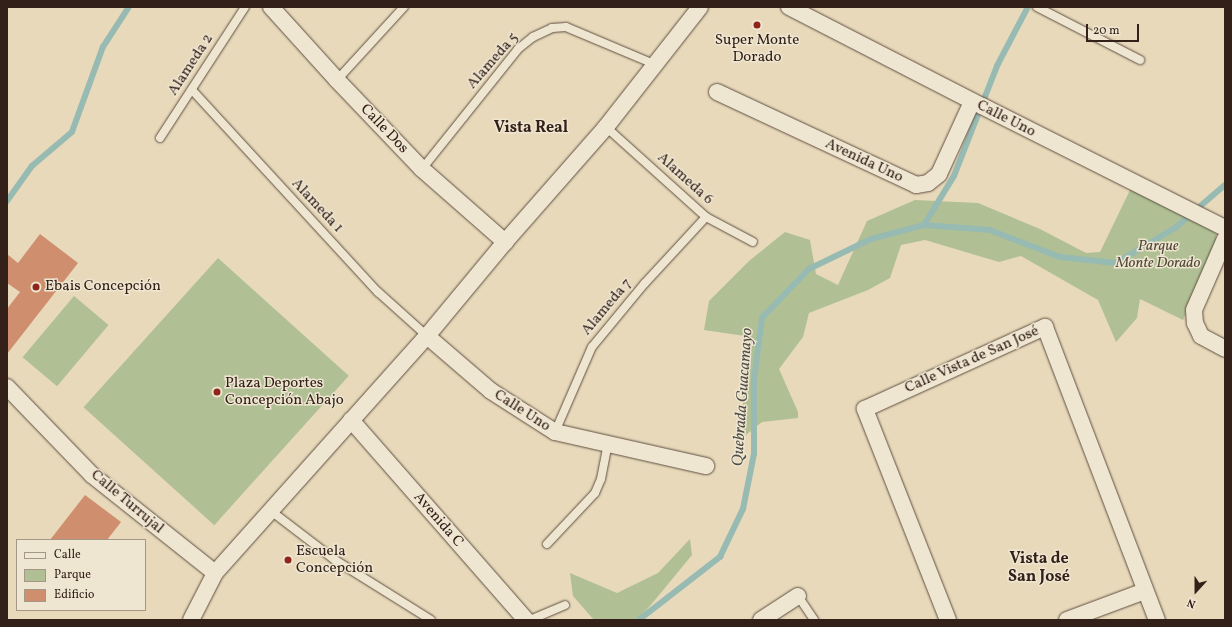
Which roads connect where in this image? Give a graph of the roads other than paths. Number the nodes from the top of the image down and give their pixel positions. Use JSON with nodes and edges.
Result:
{"nodes":[{"id":1,"x":245,"y":7,"type":"edge"},
{"id":2,"x":272,"y":7,"type":"edge"},
{"id":3,"x":404,"y":7,"type":"edge"},
{"id":4,"x":700,"y":7,"type":"edge"},
{"id":5,"x":789,"y":7,"type":"edge"},
{"id":6,"x":1041,"y":8,"type":"edge"},
{"id":7,"x":1140,"y":60,"type":"dead end"},
{"id":8,"x":654,"y":64,"type":"junction"},
{"id":9,"x":336,"y":80,"type":"junction"},
{"id":10,"x":192,"y":90,"type":"junction"},
{"id":11,"x":717,"y":92,"type":"dead end"},
{"id":12,"x":972,"y":102,"type":"junction"},
{"id":13,"x":606,"y":127,"type":"junction"},
{"id":14,"x":160,"y":138,"type":"dead end"},
{"id":15,"x":422,"y":169,"type":"junction"},
{"id":16,"x":706,"y":217,"type":"junction"},
{"id":17,"x":1225,"y":228,"type":"edge"},
{"id":18,"x":1225,"y":239,"type":"edge"},
{"id":19,"x":505,"y":242,"type":"junction"},
{"id":20,"x":753,"y":242,"type":"dead end"},
{"id":21,"x":427,"y":336,"type":"junction"},
{"id":22,"x":1225,"y":348,"type":"edge"},
{"id":23,"x":7,"y":387,"type":"edge"},
{"id":24,"x":351,"y":420,"type":"junction"},
{"id":25,"x":555,"y":432,"type":"junction"},
{"id":26,"x":608,"y":444,"type":"junction"},
{"id":27,"x":706,"y":466,"type":"dead end"},
{"id":28,"x":271,"y":511,"type":"junction"},
{"id":29,"x":546,"y":544,"type":"dead end"},
{"id":30,"x":215,"y":574,"type":"junction"},
{"id":31,"x":1145,"y":591,"type":"junction"},
{"id":32,"x":798,"y":596,"type":"joint"},
{"id":33,"x":565,"y":605,"type":"dead end"},
{"id":34,"x":191,"y":620,"type":"edge"},
{"id":35,"x":431,"y":620,"type":"edge"},
{"id":36,"x":526,"y":620,"type":"edge"},
{"id":37,"x":530,"y":620,"type":"edge"},
{"id":38,"x":761,"y":620,"type":"edge"},
{"id":39,"x":814,"y":620,"type":"edge"},
{"id":40,"x":948,"y":620,"type":"edge"},
{"id":41,"x":1067,"y":620,"type":"edge"},
{"id":42,"x":1157,"y":620,"type":"edge"}],
"edges":[{"from":1,"to":10,"type":"lane","name":"Alameda 2"},
{"from":2,"to":9,"type":"street","name":"Calle Dos"},
{"from":3,"to":9,"type":"lane"},
{"from":4,"to":8,"type":"street"},
{"from":5,"to":12,"type":"street","name":"Calle Uno"},
{"from":6,"to":7,"type":"lane"},
{"from":8,"to":13,"type":"street"},
{"from":8,"to":15,"type":"lane","name":"Alameda 5"},
{"from":9,"to":15,"type":"street","name":"Calle Dos"},
{"from":10,"to":14,"type":"lane","name":"Alameda 2"},
{"from":10,"to":21,"type":"lane","name":"Alameda 1"},
{"from":11,"to":12,"type":"street","name":"Avenida Uno"},
{"from":12,"to":17,"type":"street","name":"Calle Uno"},
{"from":13,"to":16,"type":"lane","name":"Alameda 6"},
{"from":13,"to":19,"type":"street"},
{"from":15,"to":19,"type":"street","name":"Calle Dos"},
{"from":16,"to":20,"type":"lane","name":"Alameda 6"},
{"from":16,"to":25,"type":"lane","name":"Alameda 7"},
{"from":18,"to":22,"type":"street"},
{"from":19,"to":21,"type":"street"},
{"from":21,"to":24,"type":"street"},
{"from":21,"to":25,"type":"street","name":"Calle Uno"},
{"from":23,"to":30,"type":"street","name":"Calle Turrujal"},
{"from":24,"to":28,"type":"street"},
{"from":24,"to":36,"type":"street","name":"Avenida C"},
{"from":25,"to":26,"type":"street","name":"Calle Uno"},
{"from":26,"to":27,"type":"street","name":"Calle Uno"},
{"from":26,"to":29,"type":"lane"},
{"from":28,"to":30,"type":"street"},
{"from":28,"to":35,"type":"lane"},
{"from":30,"to":34,"type":"street"},
{"from":31,"to":40,"type":"street","name":"Calle Vista de San José"},
{"from":31,"to":41,"type":"street"},
{"from":31,"to":42,"type":"street","name":"Calle Vista de San José"},
{"from":32,"to":38,"type":"street"},
{"from":32,"to":39,"type":"lane"},
{"from":33,"to":37,"type":"lane"}]}
